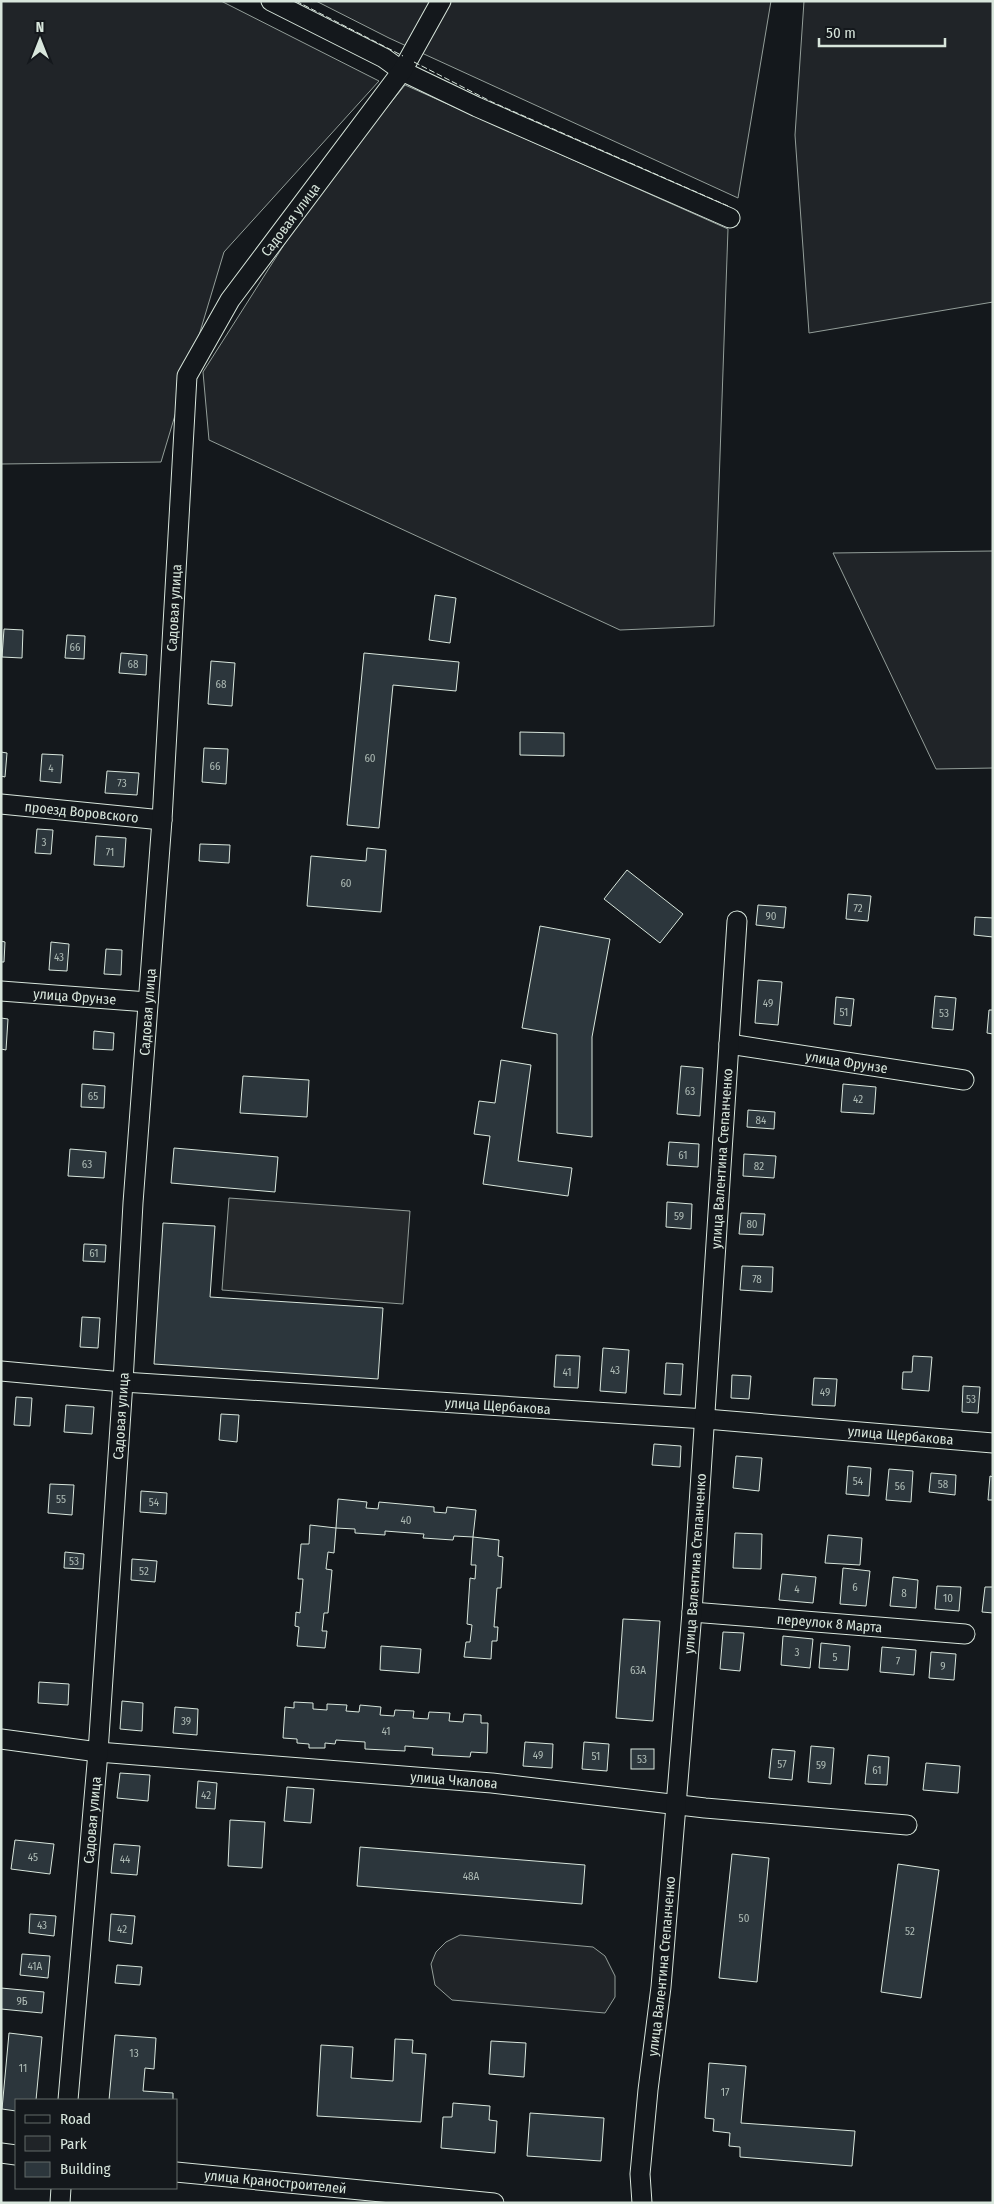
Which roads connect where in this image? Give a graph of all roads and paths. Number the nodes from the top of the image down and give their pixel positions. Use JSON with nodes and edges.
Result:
{"nodes":[{"id":1,"x":271,"y":1,"type":"edge"},
{"id":2,"x":441,"y":1,"type":"edge"},
{"id":3,"x":402,"y":71,"type":"junction"},
{"id":4,"x":730,"y":218,"type":"dead end"},
{"id":5,"x":1,"y":804,"type":"edge"},
{"id":6,"x":162,"y":820,"type":"junction"},
{"id":7,"x":737,"y":922,"type":"dead end"},
{"id":8,"x":1,"y":991,"type":"edge"},
{"id":9,"x":148,"y":1002,"type":"junction"},
{"id":10,"x":730,"y":1044,"type":"junction"},
{"id":11,"x":964,"y":1080,"type":"dead end"},
{"id":12,"x":1,"y":1371,"type":"edge"},
{"id":13,"x":124,"y":1382,"type":"junction"},
{"id":14,"x":706,"y":1419,"type":"junction"},
{"id":15,"x":993,"y":1443,"type":"edge"},
{"id":16,"x":692,"y":1612,"type":"junction"},
{"id":17,"x":965,"y":1634,"type":"dead end"},
{"id":18,"x":1,"y":1739,"type":"edge"},
{"id":19,"x":98,"y":1752,"type":"junction"},
{"id":20,"x":678,"y":1804,"type":"junction"},
{"id":21,"x":907,"y":1825,"type":"dead end"},
{"id":22,"x":68,"y":2099,"type":"edge"},
{"id":23,"x":1,"y":2153,"type":"edge"},
{"id":24,"x":15,"y":2155,"type":"edge"},
{"id":25,"x":178,"y":2172,"type":"edge"},
{"id":26,"x":61,"y":2189,"type":"edge"},
{"id":27,"x":60,"y":2203,"type":"edge"},
{"id":28,"x":494,"y":2203,"type":"edge"},
{"id":29,"x":642,"y":2203,"type":"edge"}],
"edges":[{"from":1,"to":3,"type":"street"},
{"from":2,"to":3,"type":"street","name":"Садовая улица"},
{"from":3,"to":4,"type":"street"},
{"from":3,"to":6,"type":"street","name":"Садовая улица"},
{"from":5,"to":6,"type":"street","name":"проезд Воровского"},
{"from":6,"to":9,"type":"street","name":"Садовая улица"},
{"from":7,"to":10,"type":"street","name":"улица Валентина Степанченко"},
{"from":8,"to":9,"type":"street","name":"улица Фрунзе"},
{"from":9,"to":13,"type":"street","name":"Садовая улица"},
{"from":10,"to":11,"type":"street","name":"улица Фрунзе"},
{"from":10,"to":14,"type":"street","name":"улица Валентина Степанченко"},
{"from":12,"to":13,"type":"street","name":"улица Щербакова"},
{"from":13,"to":14,"type":"street","name":"улица Щербакова"},
{"from":13,"to":19,"type":"street","name":"Садовая улица"},
{"from":14,"to":15,"type":"street","name":"улица Щербакова"},
{"from":14,"to":16,"type":"street","name":"улица Валентина Степанченко"},
{"from":16,"to":17,"type":"street","name":"переулок 8 Марта"},
{"from":16,"to":20,"type":"street","name":"улица Валентина Степанченко"},
{"from":18,"to":19,"type":"street","name":"улица Чкалова"},
{"from":19,"to":20,"type":"street","name":"улица Чкалова"},
{"from":19,"to":22,"type":"street","name":"Садовая улица"},
{"from":20,"to":21,"type":"street","name":"улица Чкалова"},
{"from":20,"to":29,"type":"street","name":"улица Валентина Степанченко"},
{"from":23,"to":24,"type":"street"},
{"from":25,"to":28,"type":"street","name":"улица Краностроителей"},
{"from":26,"to":27,"type":"street"}]}
